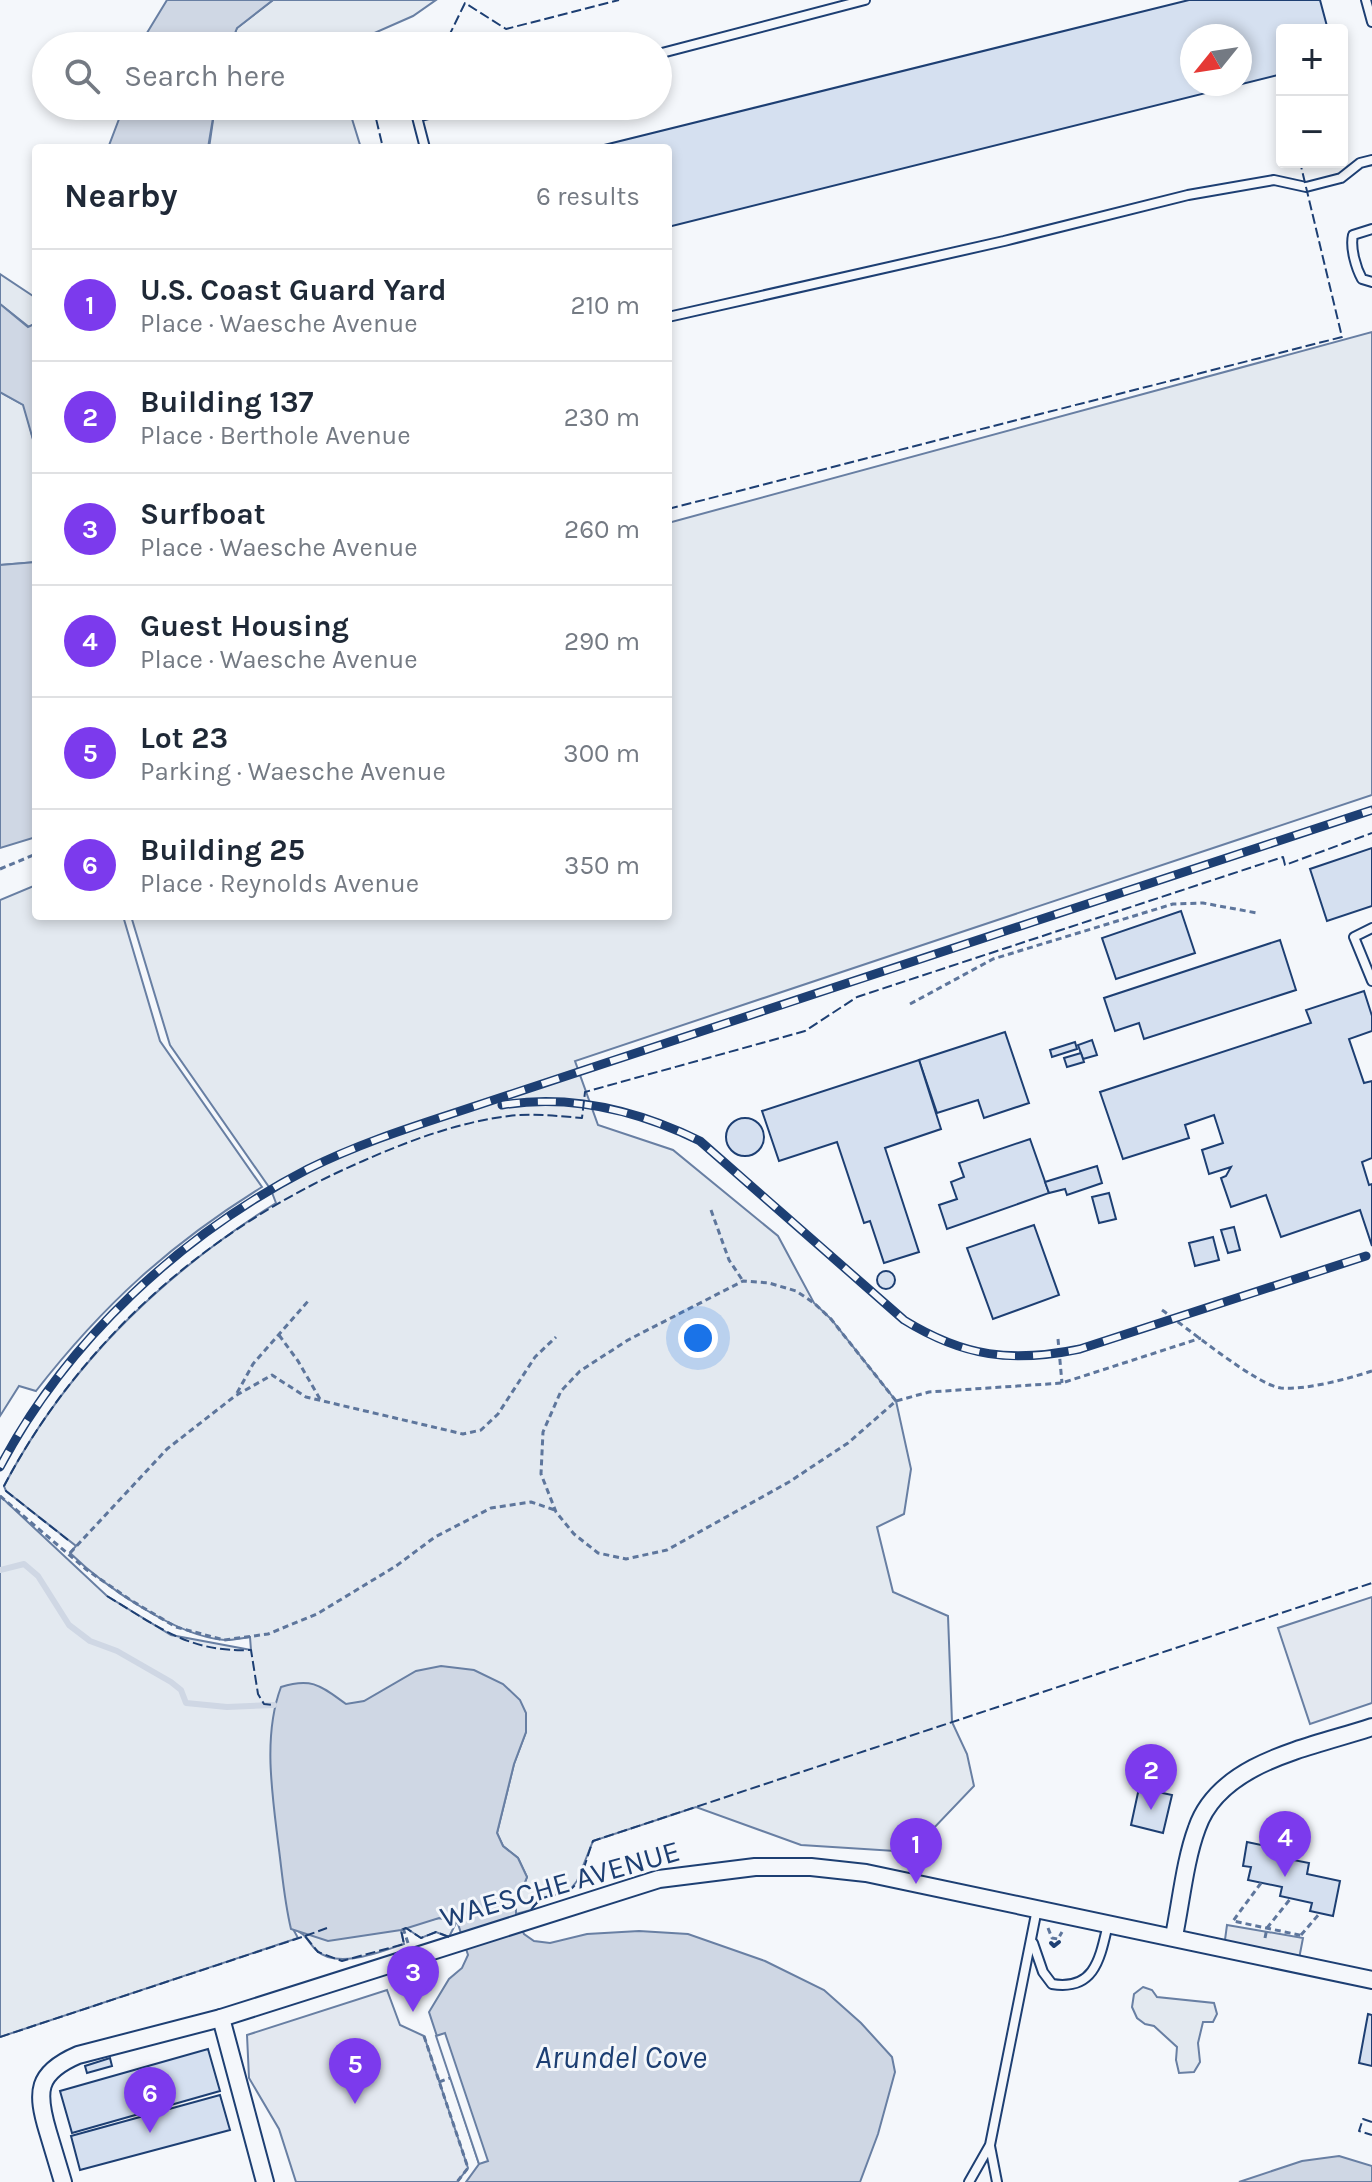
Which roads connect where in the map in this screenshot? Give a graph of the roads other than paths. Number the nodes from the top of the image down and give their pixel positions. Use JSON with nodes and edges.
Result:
{"nodes":[{"id":1,"x":865,"y":0,"type":"edge"},
{"id":2,"x":1366,"y":0,"type":"edge"},
{"id":3,"x":1372,"y":22,"type":"edge"},
{"id":4,"x":672,"y":50,"type":"edge"},
{"id":5,"x":418,"y":120,"type":"edge"},
{"id":6,"x":424,"y":144,"type":"edge"},
{"id":7,"x":1372,"y":160,"type":"edge"},
{"id":8,"x":1372,"y":229,"type":"edge"},
{"id":9,"x":1372,"y":282,"type":"edge"},
{"id":10,"x":672,"y":316,"type":"edge"},
{"id":11,"x":1372,"y":928,"type":"edge"},
{"id":12,"x":1372,"y":981,"type":"edge"},
{"id":13,"x":1372,"y":1727,"type":"edge"},
{"id":14,"x":1037,"y":1908,"type":"junction"},
{"id":15,"x":1109,"y":1923,"type":"junction"},
{"id":16,"x":1174,"y":1936,"type":"junction"},
{"id":17,"x":1031,"y":1940,"type":"junction"},
{"id":18,"x":1372,"y":1980,"type":"edge"},
{"id":19,"x":221,"y":2018,"type":"junction"},
{"id":20,"x":990,"y":2145,"type":"junction"},
{"id":21,"x":63,"y":2182,"type":"edge"},
{"id":22,"x":265,"y":2182,"type":"edge"},
{"id":23,"x":969,"y":2182,"type":"edge"},
{"id":24,"x":997,"y":2182,"type":"edge"}],
"edges":[{"from":1,"to":4,"type":"lane"},
{"from":2,"to":3,"type":"lane"},
{"from":5,"to":6,"type":"lane"},
{"from":7,"to":10,"type":"lane"},
{"from":8,"to":9,"type":"lane"},
{"from":11,"to":12,"type":"lane"},
{"from":13,"to":16,"type":"street"},
{"from":14,"to":15,"type":"street","name":"WAESCHE AVENUE"},
{"from":14,"to":17,"type":"lane"},
{"from":14,"to":19,"type":"street","name":"WAESCHE AVENUE"},
{"from":15,"to":16,"type":"street","name":"WAESCHE AVENUE"},
{"from":15,"to":17,"type":"lane"},
{"from":16,"to":18,"type":"street","name":"WAESCHE AVENUE"},
{"from":17,"to":20,"type":"lane"},
{"from":19,"to":21,"type":"street","name":"WAESCHE AVENUE"},
{"from":19,"to":22,"type":"street"},
{"from":20,"to":23,"type":"lane"},
{"from":20,"to":24,"type":"lane"}]}
